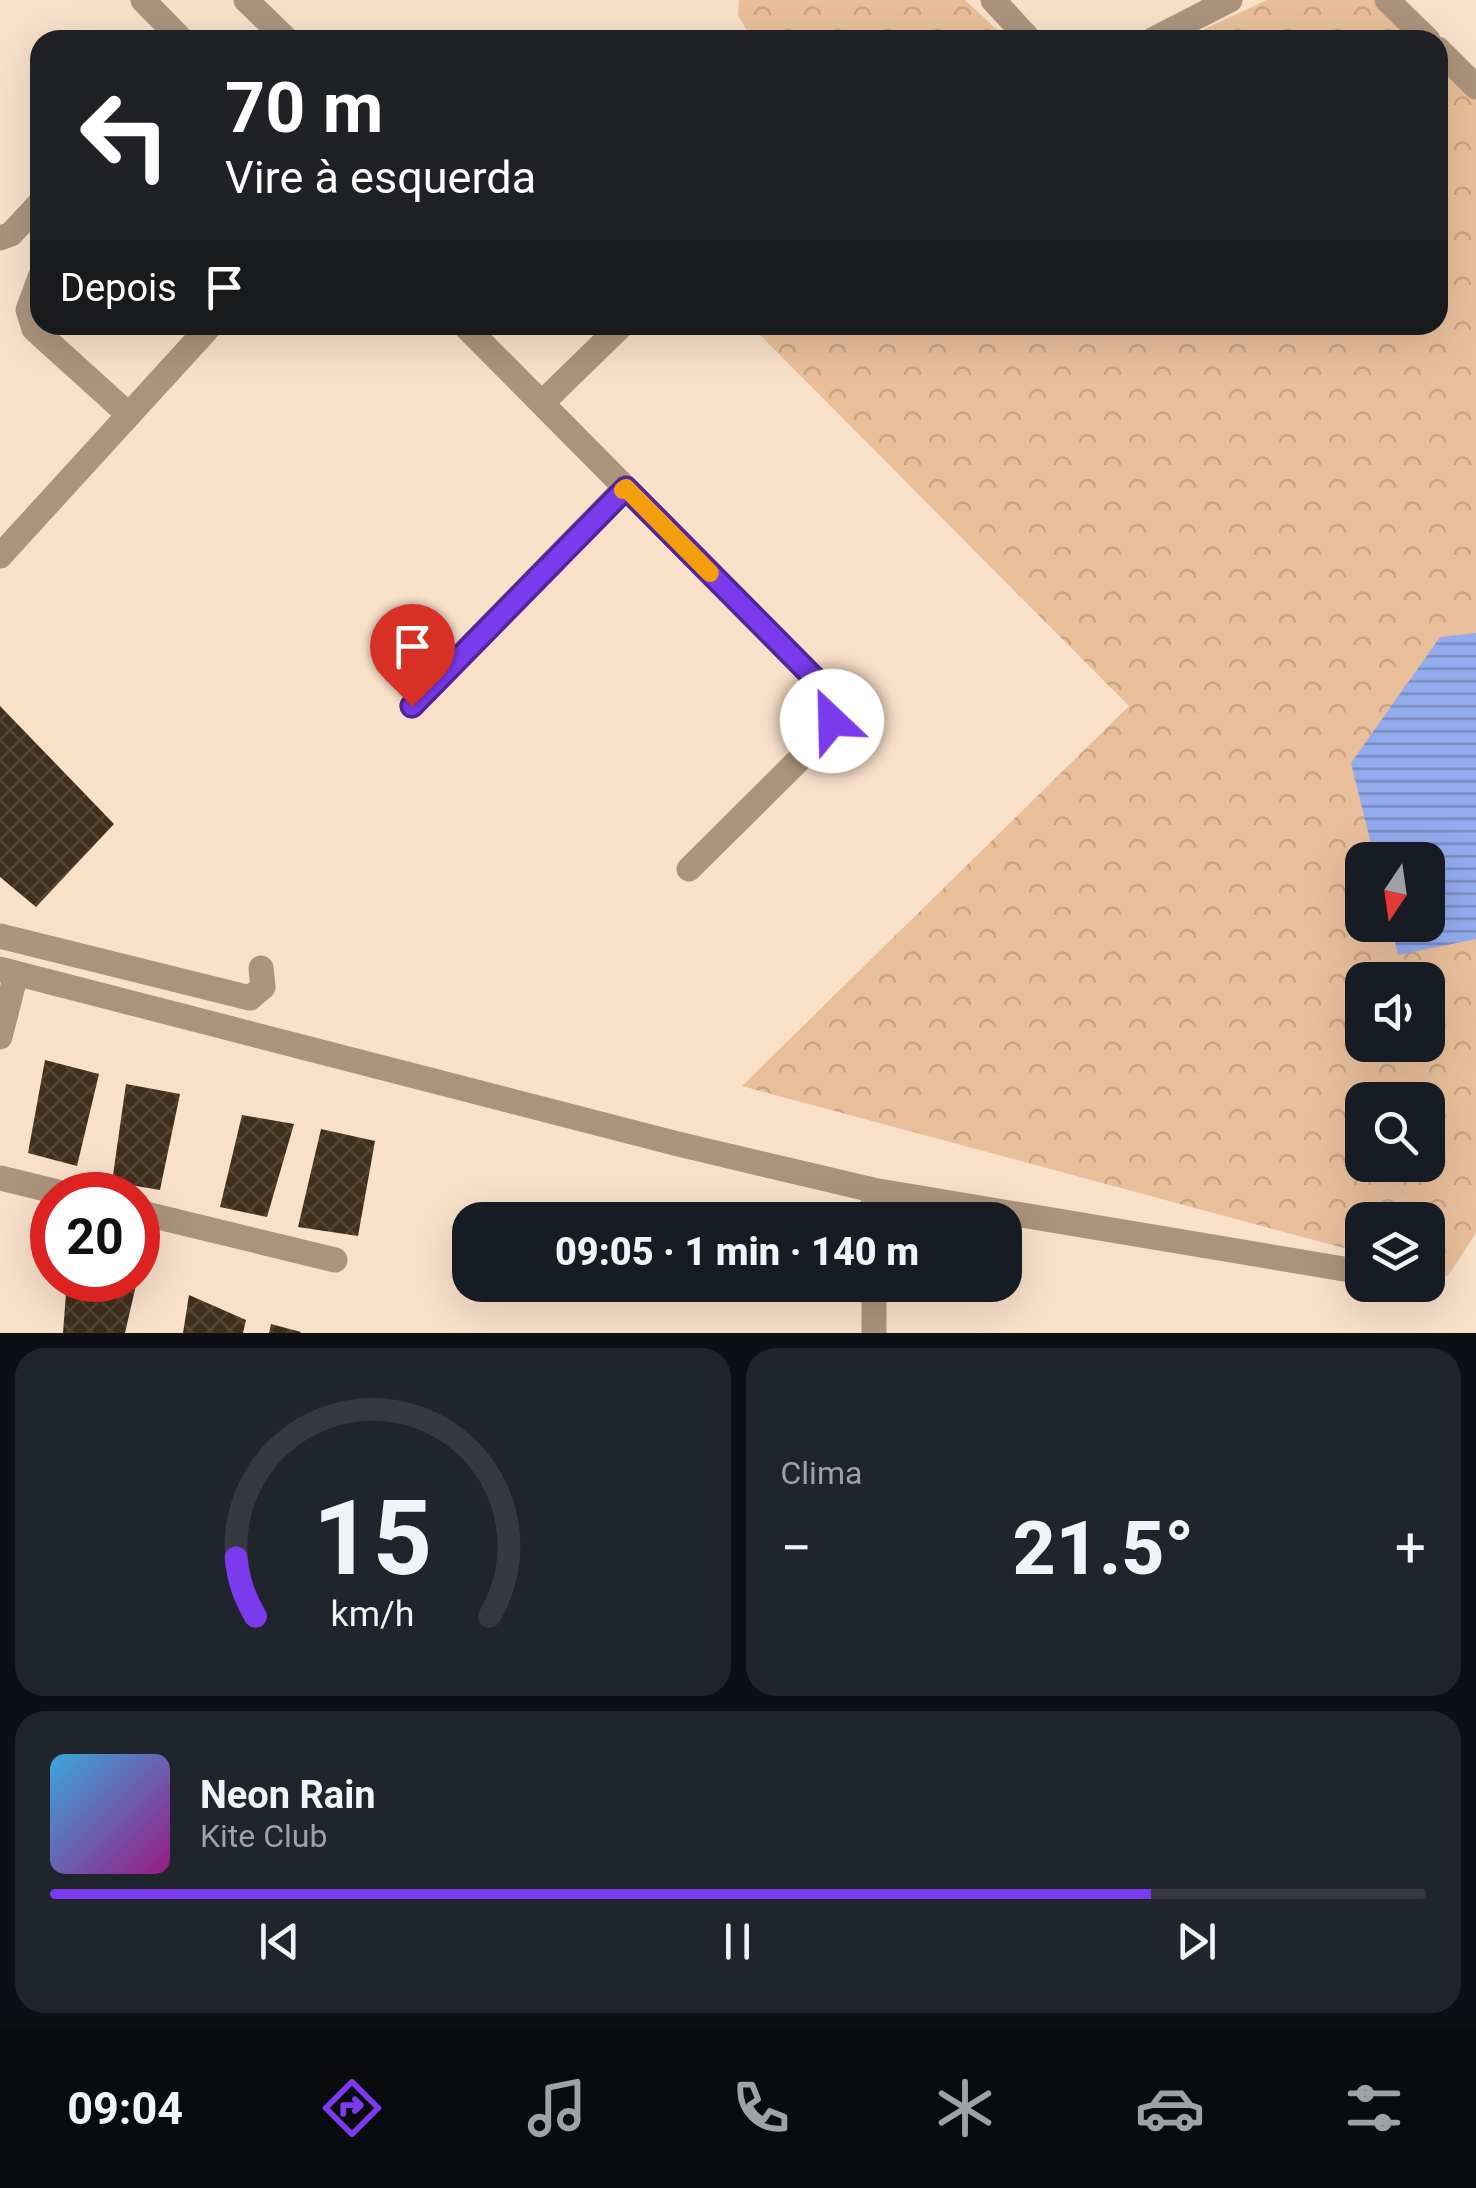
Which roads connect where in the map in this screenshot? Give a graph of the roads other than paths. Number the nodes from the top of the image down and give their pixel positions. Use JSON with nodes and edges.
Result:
{"nodes":[{"id":1,"x":143,"y":0,"type":"edge"},
{"id":2,"x":246,"y":0,"type":"edge"},
{"id":3,"x":993,"y":0,"type":"edge"},
{"id":4,"x":1230,"y":0,"type":"edge"},
{"id":5,"x":1388,"y":0,"type":"edge"},
{"id":6,"x":172,"y":30,"type":"edge"},
{"id":7,"x":277,"y":30,"type":"edge"},
{"id":8,"x":1021,"y":30,"type":"edge"},
{"id":9,"x":1172,"y":30,"type":"edge"},
{"id":10,"x":1418,"y":30,"type":"edge"},
{"id":11,"x":1448,"y":59,"type":"edge"},
{"id":12,"x":1476,"y":87,"type":"edge"},
{"id":13,"x":30,"y":214,"type":"edge"},
{"id":14,"x":0,"y":238,"type":"edge"},
{"id":15,"x":41,"y":335,"type":"edge"},
{"id":16,"x":202,"y":335,"type":"edge"},
{"id":17,"x":474,"y":335,"type":"edge"},
{"id":18,"x":612,"y":335,"type":"edge"},
{"id":19,"x":542,"y":403,"type":"junction"},
{"id":20,"x":129,"y":415,"type":"junction"},
{"id":21,"x":626,"y":488,"type":"junction"},
{"id":22,"x":0,"y":556,"type":"edge"},
{"id":23,"x":412,"y":706,"type":"dead end"},
{"id":24,"x":689,"y":869,"type":"dead end"},
{"id":25,"x":0,"y":936,"type":"edge"},
{"id":26,"x":261,"y":968,"type":"dead end"},
{"id":27,"x":8,"y":971,"type":"edge"},
{"id":28,"x":0,"y":1037,"type":"edge"},
{"id":29,"x":0,"y":1178,"type":"edge"},
{"id":30,"x":30,"y":1185,"type":"edge"},
{"id":31,"x":874,"y":1190,"type":"junction"},
{"id":32,"x":874,"y":1202,"type":"edge"},
{"id":33,"x":160,"y":1217,"type":"edge"},
{"id":34,"x":335,"y":1260,"type":"dead end"},
{"id":35,"x":1345,"y":1269,"type":"edge"},
{"id":36,"x":874,"y":1302,"type":"edge"},
{"id":37,"x":874,"y":1333,"type":"edge"}],
"edges":[{"from":1,"to":6,"type":"street"},
{"from":2,"to":7,"type":"street"},
{"from":3,"to":8,"type":"street"},
{"from":4,"to":9,"type":"street"},
{"from":5,"to":10,"type":"street"},
{"from":11,"to":12,"type":"street"},
{"from":13,"to":14,"type":"street"},
{"from":15,"to":20,"type":"street"},
{"from":16,"to":20,"type":"street"},
{"from":17,"to":19,"type":"street"},
{"from":18,"to":19,"type":"street"},
{"from":19,"to":21,"type":"street"},
{"from":20,"to":22,"type":"street"},
{"from":21,"to":23,"type":"street"},
{"from":21,"to":24,"type":"street"},
{"from":25,"to":26,"type":"street"},
{"from":27,"to":28,"type":"street"},
{"from":27,"to":31,"type":"street"},
{"from":29,"to":30,"type":"street"},
{"from":31,"to":32,"type":"street"},
{"from":31,"to":35,"type":"street"},
{"from":33,"to":34,"type":"street"},
{"from":36,"to":37,"type":"street"}]}
